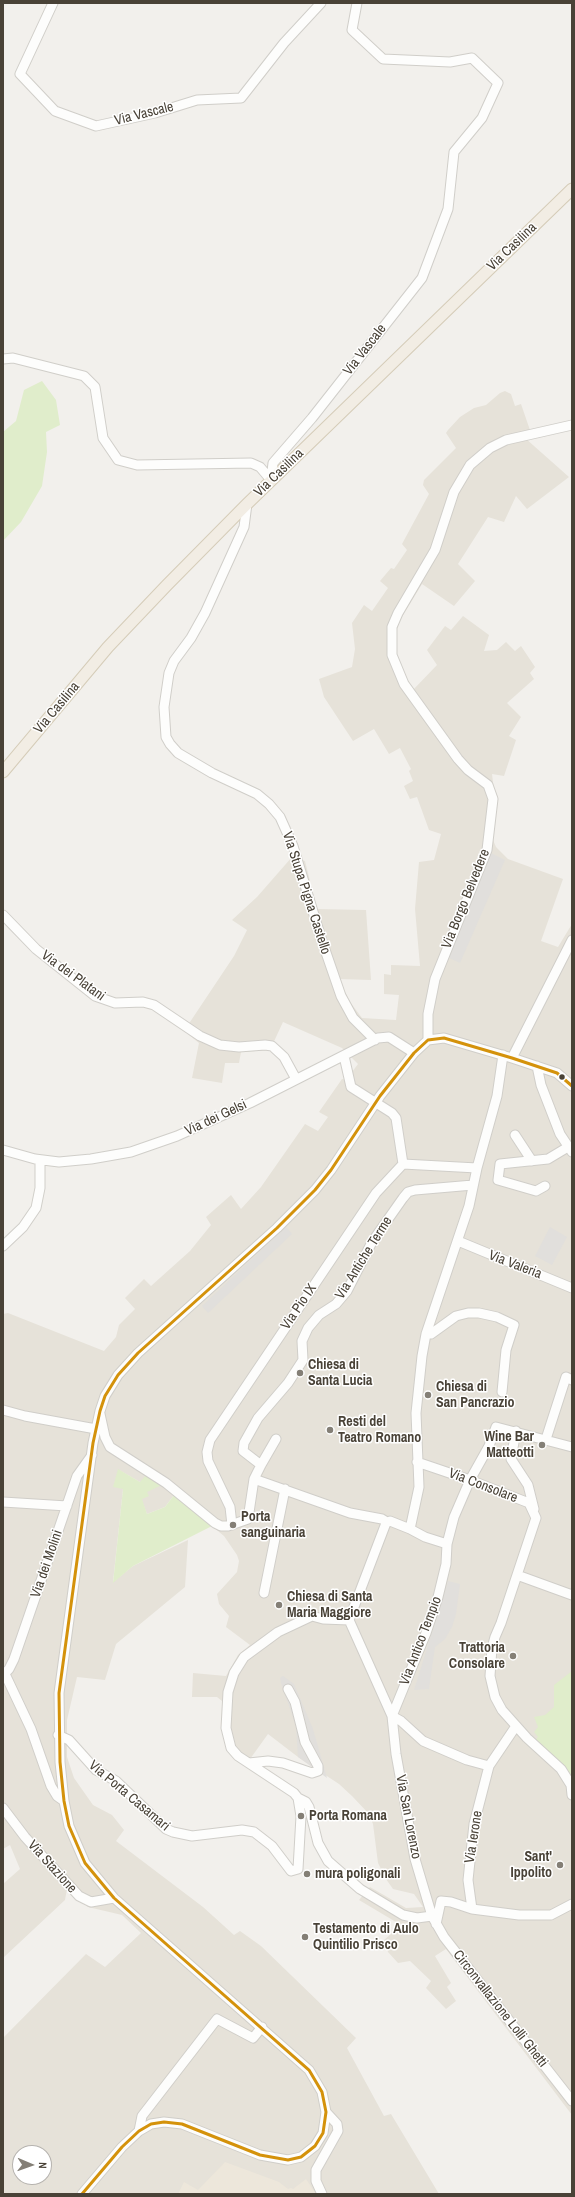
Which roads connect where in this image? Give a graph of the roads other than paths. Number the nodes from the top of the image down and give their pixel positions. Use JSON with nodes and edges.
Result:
{"nodes":[{"id":1,"x":52,"y":3,"type":"edge"},
{"id":2,"x":320,"y":3,"type":"edge"},
{"id":3,"x":357,"y":3,"type":"edge"},
{"id":4,"x":572,"y":189,"type":"edge"},
{"id":5,"x":3,"y":360,"type":"edge"},
{"id":6,"x":572,"y":425,"type":"edge"},
{"id":7,"x":271,"y":480,"type":"junction"},
{"id":8,"x":247,"y":504,"type":"junction"},
{"id":9,"x":3,"y":772,"type":"edge"},
{"id":10,"x":3,"y":915,"type":"edge"},
{"id":11,"x":572,"y":940,"type":"edge"},
{"id":12,"x":375,"y":1040,"type":"junction"},
{"id":13,"x":428,"y":1040,"type":"junction"},
{"id":14,"x":414,"y":1053,"type":"junction"},
{"id":15,"x":344,"y":1056,"type":"junction"},
{"id":16,"x":507,"y":1056,"type":"junction"},
{"id":17,"x":536,"y":1066,"type":"junction"},
{"id":18,"x":296,"y":1079,"type":"junction"},
{"id":19,"x":572,"y":1086,"type":"edge"},
{"id":20,"x":375,"y":1103,"type":"junction"},
{"id":21,"x":515,"y":1135,"type":"dead end"},
{"id":22,"x":3,"y":1150,"type":"edge"},
{"id":23,"x":570,"y":1150,"type":"edge"},
{"id":24,"x":40,"y":1160,"type":"junction"},
{"id":25,"x":532,"y":1161,"type":"junction"},
{"id":26,"x":403,"y":1164,"type":"junction"},
{"id":27,"x":477,"y":1168,"type":"junction"},
{"id":28,"x":473,"y":1185,"type":"junction"},
{"id":29,"x":545,"y":1186,"type":"dead end"},
{"id":30,"x":458,"y":1241,"type":"junction"},
{"id":31,"x":3,"y":1246,"type":"edge"},
{"id":32,"x":572,"y":1288,"type":"edge"},
{"id":33,"x":426,"y":1334,"type":"junction"},
{"id":34,"x":569,"y":1379,"type":"edge"},
{"id":35,"x":502,"y":1392,"type":"dead end"},
{"id":36,"x":3,"y":1410,"type":"edge"},
{"id":37,"x":100,"y":1411,"type":"junction"},
{"id":38,"x":96,"y":1429,"type":"junction"},
{"id":39,"x":516,"y":1431,"type":"junction"},
{"id":40,"x":276,"y":1439,"type":"dead end"},
{"id":41,"x":546,"y":1439,"type":"junction"},
{"id":42,"x":572,"y":1447,"type":"edge"},
{"id":43,"x":92,"y":1455,"type":"junction"},
{"id":44,"x":417,"y":1462,"type":"junction"},
{"id":45,"x":261,"y":1465,"type":"junction"},
{"id":46,"x":254,"y":1478,"type":"junction"},
{"id":47,"x":470,"y":1480,"type":"junction"},
{"id":48,"x":285,"y":1489,"type":"junction"},
{"id":49,"x":3,"y":1502,"type":"edge"},
{"id":50,"x":67,"y":1506,"type":"junction"},
{"id":51,"x":536,"y":1518,"type":"junction"},
{"id":52,"x":388,"y":1522,"type":"junction"},
{"id":53,"x":232,"y":1525,"type":"junction"},
{"id":54,"x":410,"y":1529,"type":"junction"},
{"id":55,"x":447,"y":1544,"type":"junction"},
{"id":56,"x":517,"y":1575,"type":"junction"},
{"id":57,"x":264,"y":1593,"type":"dead end"},
{"id":58,"x":572,"y":1595,"type":"edge"},
{"id":59,"x":349,"y":1620,"type":"junction"},
{"id":60,"x":4,"y":1675,"type":"edge"},
{"id":61,"x":288,"y":1689,"type":"dead end"},
{"id":62,"x":392,"y":1716,"type":"junction"},
{"id":63,"x":516,"y":1726,"type":"junction"},
{"id":64,"x":58,"y":1735,"type":"junction"},
{"id":65,"x":249,"y":1763,"type":"junction"},
{"id":66,"x":489,"y":1766,"type":"junction"},
{"id":67,"x":572,"y":1794,"type":"edge"},
{"id":68,"x":298,"y":1798,"type":"junction"},
{"id":69,"x":64,"y":1801,"type":"junction"},
{"id":70,"x":3,"y":1808,"type":"edge"},
{"id":71,"x":114,"y":1898,"type":"junction"},
{"id":72,"x":572,"y":1904,"type":"edge"},
{"id":73,"x":472,"y":1909,"type":"junction"},
{"id":74,"x":434,"y":1920,"type":"junction"},
{"id":75,"x":262,"y":2027,"type":"junction"},
{"id":76,"x":572,"y":2101,"type":"edge"},
{"id":77,"x":326,"y":2112,"type":"junction"},
{"id":78,"x":139,"y":2131,"type":"junction"},
{"id":79,"x":82,"y":2194,"type":"edge"},
{"id":80,"x":322,"y":2194,"type":"edge"}],
"edges":[{"from":1,"to":2,"type":"street","name":"Via Vascale"},
{"from":3,"to":7,"type":"street","name":"Via Vascale"},
{"from":4,"to":7,"type":"main road","name":"Via Casilina"},
{"from":5,"to":7,"type":"street"},
{"from":6,"to":13,"type":"street","name":"Via Borgo Belvedere"},
{"from":7,"to":8,"type":"main road","name":"Via Casilina"},
{"from":8,"to":9,"type":"main road","name":"Via Casilina"},
{"from":8,"to":12,"type":"street","name":"Via Stupa Pigna Castello"},
{"from":10,"to":18,"type":"street","name":"Via dei Platani"},
{"from":11,"to":16,"type":"street"},
{"from":12,"to":14,"type":"street","name":"Via dei Gelsi"},
{"from":12,"to":15,"type":"street","name":"Via dei Gelsi"},
{"from":13,"to":14,"type":"street"},
{"from":13,"to":16,"type":"street"},
{"from":14,"to":20,"type":"street"},
{"from":15,"to":18,"type":"street","name":"Via dei Gelsi"},
{"from":15,"to":20,"type":"street"},
{"from":16,"to":17,"type":"street"},
{"from":16,"to":27,"type":"street"},
{"from":17,"to":19,"type":"street"},
{"from":17,"to":23,"type":"street"},
{"from":18,"to":24,"type":"street","name":"Via dei Gelsi"},
{"from":20,"to":26,"type":"street"},
{"from":20,"to":37,"type":"street"},
{"from":21,"to":25,"type":"street"},
{"from":22,"to":24,"type":"street","name":"Via dei Gelsi"},
{"from":23,"to":25,"type":"street"},
{"from":24,"to":31,"type":"street"},
{"from":25,"to":29,"type":"street"},
{"from":26,"to":27,"type":"street"},
{"from":26,"to":53,"type":"street","name":"Via Pio IX"},
{"from":27,"to":28,"type":"street"},
{"from":28,"to":30,"type":"street"},
{"from":28,"to":45,"type":"street","name":"Via Antiche Terme"},
{"from":30,"to":32,"type":"street","name":"Via Valeria"},
{"from":30,"to":33,"type":"street"},
{"from":33,"to":35,"type":"street"},
{"from":33,"to":44,"type":"street"},
{"from":34,"to":41,"type":"street"},
{"from":36,"to":38,"type":"street"},
{"from":37,"to":38,"type":"street"},
{"from":37,"to":53,"type":"street"},
{"from":38,"to":43,"type":"street"},
{"from":39,"to":41,"type":"street"},
{"from":39,"to":47,"type":"street","name":"Via Antico Tempio"},
{"from":39,"to":51,"type":"street"},
{"from":40,"to":45,"type":"street"},
{"from":41,"to":42,"type":"street"},
{"from":43,"to":50,"type":"street","name":"Via dei Molini"},
{"from":43,"to":64,"type":"street"},
{"from":44,"to":47,"type":"street","name":"Via Consolare"},
{"from":44,"to":54,"type":"street"},
{"from":45,"to":46,"type":"street"},
{"from":46,"to":48,"type":"street"},
{"from":46,"to":53,"type":"street"},
{"from":47,"to":51,"type":"street","name":"Via Consolare"},
{"from":47,"to":55,"type":"street","name":"Via Antico Tempio"},
{"from":48,"to":52,"type":"street"},
{"from":48,"to":57,"type":"street"},
{"from":49,"to":50,"type":"street"},
{"from":50,"to":60,"type":"street","name":"Via dei Molini"},
{"from":51,"to":56,"type":"street"},
{"from":52,"to":54,"type":"street"},
{"from":52,"to":59,"type":"street"},
{"from":54,"to":55,"type":"street"},
{"from":55,"to":62,"type":"street","name":"Via Antico Tempio"},
{"from":56,"to":58,"type":"street"},
{"from":56,"to":63,"type":"street"},
{"from":59,"to":62,"type":"street"},
{"from":59,"to":65,"type":"street"},
{"from":60,"to":69,"type":"street","name":"Via dei Molini"},
{"from":61,"to":65,"type":"street"},
{"from":62,"to":66,"type":"street"},
{"from":62,"to":74,"type":"street","name":"Via San Lorenzo"},
{"from":63,"to":66,"type":"street","name":"Via Ierone"},
{"from":63,"to":67,"type":"street"},
{"from":64,"to":68,"type":"street","name":"Via Porta Casamari"},
{"from":64,"to":69,"type":"street"},
{"from":65,"to":68,"type":"street"},
{"from":66,"to":73,"type":"street","name":"Via Ierone"},
{"from":68,"to":74,"type":"street"},
{"from":69,"to":71,"type":"street"},
{"from":70,"to":71,"type":"street","name":"Via Stazione"},
{"from":71,"to":75,"type":"street"},
{"from":72,"to":73,"type":"street"},
{"from":73,"to":74,"type":"street"},
{"from":74,"to":76,"type":"street","name":"Circonvallazione Lolli Ghetti"},
{"from":75,"to":77,"type":"street"},
{"from":75,"to":78,"type":"street"},
{"from":77,"to":78,"type":"street"},
{"from":77,"to":80,"type":"street"},
{"from":78,"to":79,"type":"street"}]}
